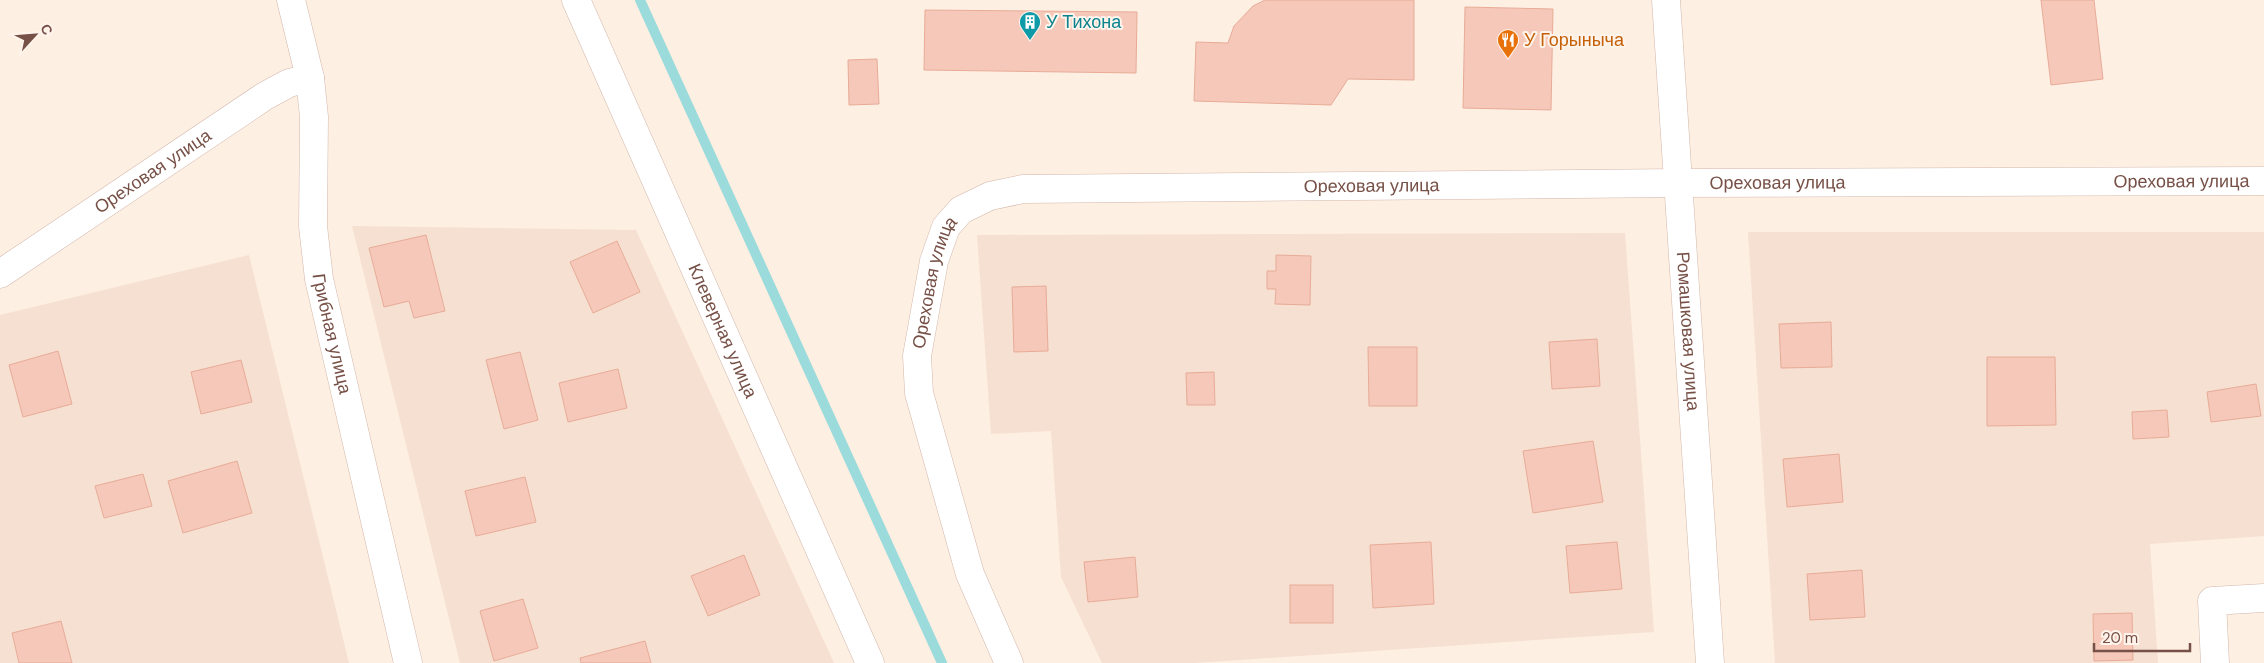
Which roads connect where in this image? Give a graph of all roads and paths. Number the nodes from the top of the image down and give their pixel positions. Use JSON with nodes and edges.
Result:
{"nodes":[{"id":1,"x":291,"y":0,"type":"edge"},
{"id":2,"x":576,"y":0,"type":"edge"},
{"id":3,"x":1666,"y":0,"type":"edge"},
{"id":4,"x":310,"y":78,"type":"junction"},
{"id":5,"x":2264,"y":182,"type":"edge"},
{"id":6,"x":1678,"y":183,"type":"junction"},
{"id":7,"x":0,"y":274,"type":"edge"},
{"id":8,"x":2264,"y":598,"type":"edge"},
{"id":9,"x":408,"y":663,"type":"edge"},
{"id":10,"x":870,"y":663,"type":"edge"},
{"id":11,"x":1009,"y":663,"type":"edge"},
{"id":12,"x":1710,"y":663,"type":"edge"},
{"id":13,"x":2215,"y":663,"type":"edge"}],
"edges":[{"from":1,"to":4,"type":"street","name":"Грибная улица"},
{"from":2,"to":10,"type":"street","name":"Клеверная улица"},
{"from":3,"to":6,"type":"street","name":"Ромашковая улица"},
{"from":4,"to":7,"type":"street","name":"Ореховая улица"},
{"from":4,"to":9,"type":"street","name":"Грибная улица"},
{"from":5,"to":6,"type":"street","name":"Ореховая улица"},
{"from":6,"to":11,"type":"street","name":"Ореховая улица"},
{"from":6,"to":12,"type":"street","name":"Ромашковая улица"},
{"from":8,"to":13,"type":"street"}]}
